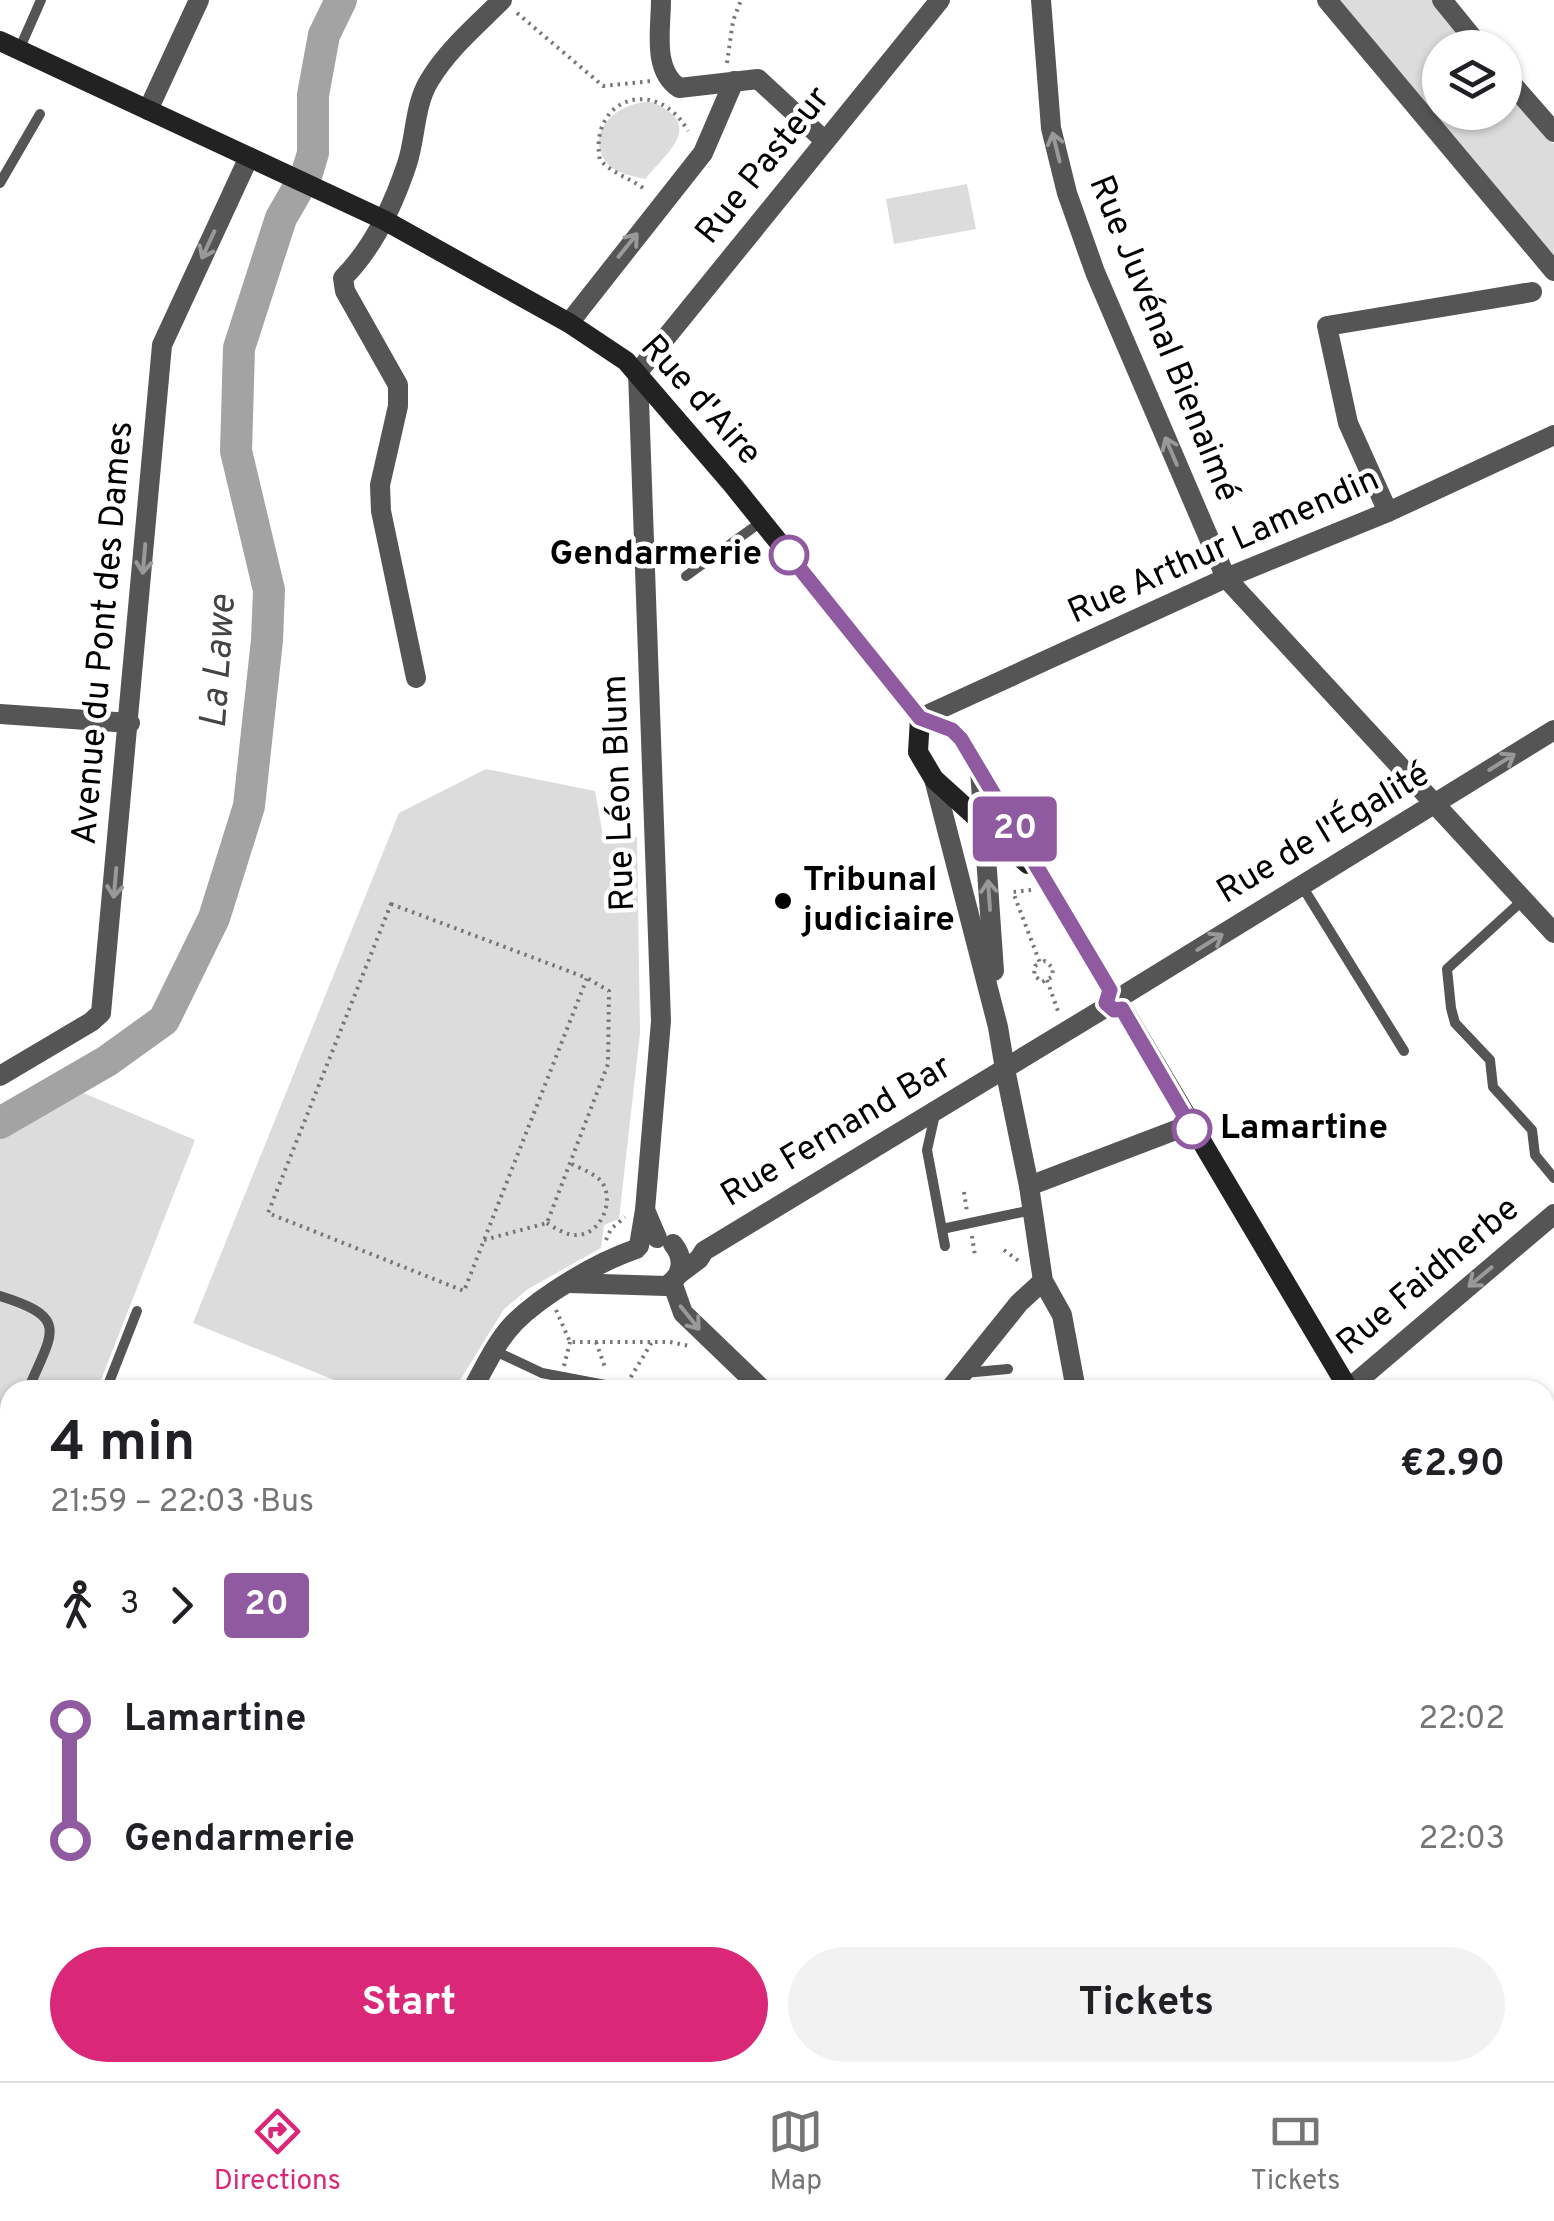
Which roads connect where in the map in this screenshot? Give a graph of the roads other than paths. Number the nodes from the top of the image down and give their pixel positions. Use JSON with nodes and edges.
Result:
{"nodes":[{"id":1,"x":41,"y":0,"type":"edge"},
{"id":2,"x":199,"y":0,"type":"edge"},
{"id":3,"x":502,"y":0,"type":"edge"},
{"id":4,"x":661,"y":0,"type":"edge"},
{"id":5,"x":940,"y":0,"type":"edge"},
{"id":6,"x":1327,"y":0,"type":"edge"},
{"id":7,"x":1442,"y":0,"type":"edge"},
{"id":8,"x":1039,"y":2,"type":"edge"},
{"id":9,"x":1466,"y":30,"type":"edge"},
{"id":10,"x":9,"y":45,"type":"edge"},
{"id":11,"x":730,"y":82,"type":"junction"},
{"id":12,"x":1522,"y":95,"type":"edge"},
{"id":13,"x":148,"y":110,"type":"junction"},
{"id":14,"x":40,"y":114,"type":"dead end"},
{"id":15,"x":1554,"y":132,"type":"edge"},
{"id":16,"x":825,"y":141,"type":"junction"},
{"id":17,"x":249,"y":157,"type":"junction"},
{"id":18,"x":0,"y":183,"type":"edge"},
{"id":19,"x":384,"y":220,"type":"junction"},
{"id":20,"x":1554,"y":271,"type":"edge"},
{"id":21,"x":1532,"y":292,"type":"dead end"},
{"id":22,"x":569,"y":323,"type":"junction"},
{"id":23,"x":638,"y":372,"type":"junction"},
{"id":24,"x":1554,"y":435,"type":"edge"},
{"id":25,"x":1388,"y":512,"type":"junction"},
{"id":26,"x":761,"y":522,"type":"junction"},
{"id":27,"x":686,"y":576,"type":"dead end"},
{"id":28,"x":1226,"y":578,"type":"junction"},
{"id":29,"x":416,"y":678,"type":"dead end"},
{"id":30,"x":0,"y":714,"type":"edge"},
{"id":31,"x":920,"y":718,"type":"junction"},
{"id":32,"x":130,"y":723,"type":"junction"},
{"id":33,"x":1554,"y":730,"type":"edge"},
{"id":34,"x":980,"y":769,"type":"junction"},
{"id":35,"x":934,"y":779,"type":"junction"},
{"id":36,"x":1434,"y":804,"type":"junction"},
{"id":37,"x":984,"y":826,"type":"junction"},
{"id":38,"x":1044,"y":879,"type":"junction"},
{"id":39,"x":1302,"y":885,"type":"junction"},
{"id":40,"x":1524,"y":900,"type":"junction"},
{"id":41,"x":1554,"y":933,"type":"edge"},
{"id":42,"x":1117,"y":999,"type":"junction"},
{"id":43,"x":998,"y":1028,"type":"junction"},
{"id":44,"x":1065,"y":1032,"type":"joint"},
{"id":45,"x":1404,"y":1051,"type":"dead end"},
{"id":46,"x":1005,"y":1069,"type":"junction"},
{"id":47,"x":0,"y":1076,"type":"edge"},
{"id":48,"x":936,"y":1109,"type":"junction"},
{"id":49,"x":1189,"y":1125,"type":"junction"},
{"id":50,"x":1554,"y":1178,"type":"edge"},
{"id":51,"x":1029,"y":1186,"type":"junction"},
{"id":52,"x":1033,"y":1209,"type":"junction"},
{"id":53,"x":1554,"y":1214,"type":"edge"},
{"id":54,"x":942,"y":1229,"type":"junction"},
{"id":55,"x":651,"y":1244,"type":"junction"},
{"id":56,"x":945,"y":1246,"type":"dead end"},
{"id":57,"x":704,"y":1251,"type":"junction"},
{"id":58,"x":675,"y":1278,"type":"junction"},
{"id":59,"x":1043,"y":1281,"type":"junction"},
{"id":60,"x":569,"y":1283,"type":"junction"},
{"id":61,"x":645,"y":1284,"type":"junction"},
{"id":62,"x":0,"y":1296,"type":"edge"},
{"id":63,"x":137,"y":1311,"type":"dead end"},
{"id":64,"x":493,"y":1350,"type":"junction"},
{"id":65,"x":1008,"y":1369,"type":"dead end"},
{"id":66,"x":563,"y":1377,"type":"joint"},
{"id":67,"x":32,"y":1380,"type":"edge"},
{"id":68,"x":110,"y":1380,"type":"edge"},
{"id":69,"x":477,"y":1380,"type":"edge"},
{"id":70,"x":575,"y":1380,"type":"edge"},
{"id":71,"x":753,"y":1380,"type":"edge"},
{"id":72,"x":958,"y":1380,"type":"edge"},
{"id":73,"x":964,"y":1380,"type":"edge"},
{"id":74,"x":1074,"y":1380,"type":"edge"},
{"id":75,"x":1342,"y":1380,"type":"edge"},
{"id":76,"x":1360,"y":1380,"type":"edge"}],
"edges":[{"from":1,"to":10,"type":"lane"},
{"from":2,"to":13,"type":"street"},
{"from":3,"to":19,"type":"street"},
{"from":4,"to":11,"type":"street"},
{"from":5,"to":16,"type":"street","name":"Rue Pasteur"},
{"from":6,"to":20,"type":"street"},
{"from":7,"to":9,"type":"street"},
{"from":28,"to":8,"type":"street","name":"Rue Juvénal Bienaimé","one_way":true},
{"from":10,"to":13,"type":"main road"},
{"from":11,"to":16,"type":"street"},
{"from":22,"to":11,"type":"street","one_way":true},
{"from":12,"to":15,"type":"street"},
{"from":13,"to":17,"type":"main road"},
{"from":14,"to":18,"type":"lane"},
{"from":16,"to":23,"type":"street","name":"Rue Pasteur"},
{"from":17,"to":19,"type":"main road","name":"Rue d'Aire"},
{"from":17,"to":32,"type":"street","name":"Avenue du Pont des Dames","one_way":true},
{"from":19,"to":22,"type":"main road","name":"Rue d'Aire"},
{"from":19,"to":29,"type":"street"},
{"from":21,"to":25,"type":"street"},
{"from":22,"to":23,"type":"main road","name":"Rue d'Aire"},
{"from":23,"to":26,"type":"main road","name":"Rue d'Aire"},
{"from":23,"to":55,"type":"street","name":"Rue Léon Blum"},
{"from":24,"to":25,"type":"street","name":"Rue Arthur Lamendin"},
{"from":25,"to":28,"type":"street","name":"Rue Arthur Lamendin"},
{"from":26,"to":27,"type":"lane"},
{"from":26,"to":31,"type":"main road","name":"Rue d'Aire"},
{"from":28,"to":31,"type":"street","name":"Rue Arthur Lamendin"},
{"from":28,"to":36,"type":"street","name":"Rue Juvénal Bienaimé"},
{"from":30,"to":32,"type":"street"},
{"from":31,"to":34,"type":"main road"},
{"from":31,"to":35,"type":"main road"},
{"from":32,"to":47,"type":"street","name":"Avenue du Pont des Dames","one_way":true},
{"from":36,"to":33,"type":"street","name":"Rue de l'Égalité","one_way":true},
{"from":34,"to":37,"type":"street"},
{"from":34,"to":38,"type":"main road"},
{"from":35,"to":37,"type":"main road"},
{"from":35,"to":43,"type":"street"},
{"from":36,"to":39,"type":"street","name":"Rue de l'Égalité"},
{"from":36,"to":40,"type":"street","name":"Rue Juvénal Bienaimé"},
{"from":37,"to":38,"type":"main road"},
{"from":43,"to":37,"type":"street","one_way":true},
{"from":38,"to":42,"type":"main road"},
{"from":42,"to":39,"type":"street","name":"Rue de l'Égalité","one_way":true},
{"from":39,"to":45,"type":"lane"},
{"from":40,"to":41,"type":"street","name":"Rue Juvénal Bienaimé"},
{"from":40,"to":50,"type":"lane"},
{"from":42,"to":44,"type":"street","name":"Rue de l'Égalité"},
{"from":42,"to":49,"type":"main road"},
{"from":43,"to":46,"type":"street"},
{"from":44,"to":46,"type":"street","name":"Rue Fernand Bar"},
{"from":46,"to":48,"type":"street","name":"Rue Fernand Bar"},
{"from":46,"to":51,"type":"street"},
{"from":48,"to":54,"type":"lane"},
{"from":48,"to":57,"type":"street","name":"Rue Fernand Bar"},
{"from":49,"to":51,"type":"street"},
{"from":49,"to":75,"type":"main road"},
{"from":51,"to":52,"type":"street"},
{"from":52,"to":54,"type":"lane"},
{"from":52,"to":59,"type":"street"},
{"from":53,"to":76,"type":"street","name":"Rue Faidherbe","one_way":true},
{"from":54,"to":56,"type":"lane"},
{"from":55,"to":57,"type":"street","name":"Rue Fernand Bar"},
{"from":55,"to":58,"type":"street"},
{"from":55,"to":60,"type":"street"},
{"from":55,"to":61,"type":"street"},
{"from":57,"to":58,"type":"street","name":"Rue Fernand Bar"},
{"from":58,"to":61,"type":"street"},
{"from":58,"to":71,"type":"street","one_way":true},
{"from":59,"to":72,"type":"street"},
{"from":59,"to":74,"type":"street"},
{"from":60,"to":61,"type":"street"},
{"from":60,"to":64,"type":"street"},
{"from":62,"to":67,"type":"lane"},
{"from":63,"to":68,"type":"lane"},
{"from":64,"to":66,"type":"lane"},
{"from":64,"to":69,"type":"street"},
{"from":65,"to":73,"type":"lane"},
{"from":66,"to":70,"type":"lane"}]}
